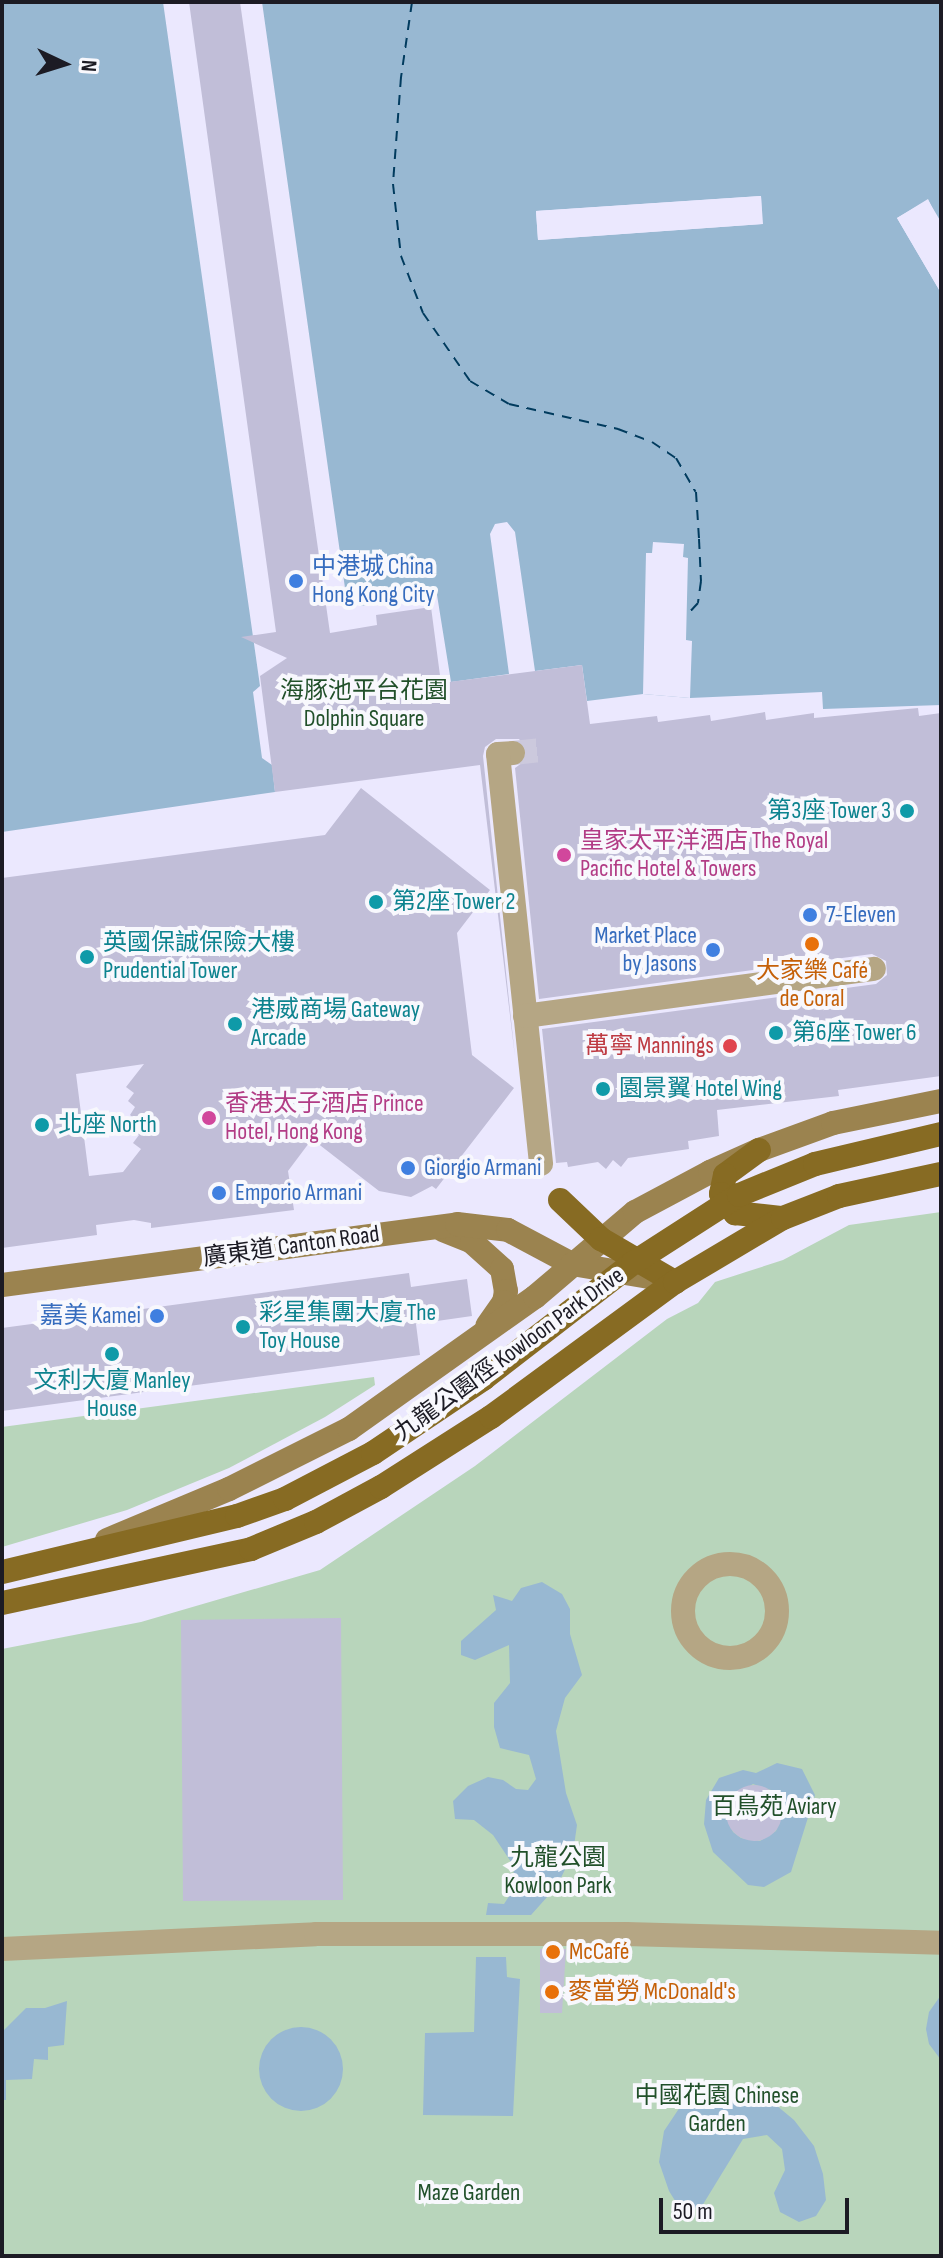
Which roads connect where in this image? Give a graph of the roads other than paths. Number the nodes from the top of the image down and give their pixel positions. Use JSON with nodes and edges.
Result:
{"nodes":[{"id":1,"x":513,"y":753,"type":"dead end"},
{"id":2,"x":874,"y":969,"type":"dead end"},
{"id":3,"x":525,"y":1016,"type":"junction"},
{"id":4,"x":941,"y":1101,"type":"edge"},
{"id":5,"x":941,"y":1134,"type":"edge"},
{"id":6,"x":759,"y":1150,"type":"junction"},
{"id":7,"x":541,"y":1164,"type":"dead end"},
{"id":8,"x":941,"y":1174,"type":"edge"},
{"id":9,"x":560,"y":1200,"type":"dead end"},
{"id":10,"x":783,"y":1218,"type":"junction"},
{"id":11,"x":431,"y":1228,"type":"junction"},
{"id":12,"x":601,"y":1239,"type":"junction"},
{"id":13,"x":572,"y":1264,"type":"junction"},
{"id":14,"x":675,"y":1282,"type":"junction"},
{"id":15,"x":2,"y":1285,"type":"edge"},
{"id":16,"x":478,"y":1337,"type":"junction"},
{"id":17,"x":68,"y":1556,"type":"junction"},
{"id":18,"x":2,"y":1572,"type":"edge"},
{"id":19,"x":2,"y":1603,"type":"edge"},
{"id":20,"x":941,"y":1943,"type":"edge"},
{"id":21,"x":2,"y":1949,"type":"edge"}],
"edges":[{"from":1,"to":3,"type":"street"},
{"from":2,"to":3,"type":"street"},
{"from":3,"to":7,"type":"street"},
{"from":4,"to":6,"type":"main road"},
{"from":5,"to":17,"type":"main road","name":"九龍公園徑 Kowloon Park Drive","bridge":true},
{"from":6,"to":10,"type":"main road"},
{"from":6,"to":12,"type":"main road"},
{"from":8,"to":10,"type":"main road"},
{"from":9,"to":12,"type":"main road"},
{"from":10,"to":14,"type":"main road"},
{"from":11,"to":13,"type":"main road","name":"廣東道 Canton Road"},
{"from":11,"to":15,"type":"main road","name":"廣東道 Canton Road"},
{"from":11,"to":16,"type":"main road"},
{"from":12,"to":13,"type":"main road"},
{"from":12,"to":14,"type":"main road"},
{"from":13,"to":14,"type":"main road","name":"廣東道 Canton Road"},
{"from":13,"to":16,"type":"main road"},
{"from":14,"to":19,"type":"main road","name":"九龍公園徑 Kowloon Park Drive"},
{"from":16,"to":17,"type":"main road","name":"九龍公園徑 Kowloon Park Drive"},
{"from":17,"to":18,"type":"main road","name":"九龍公園徑 Kowloon Park Drive"},
{"from":20,"to":21,"type":"street"}]}
